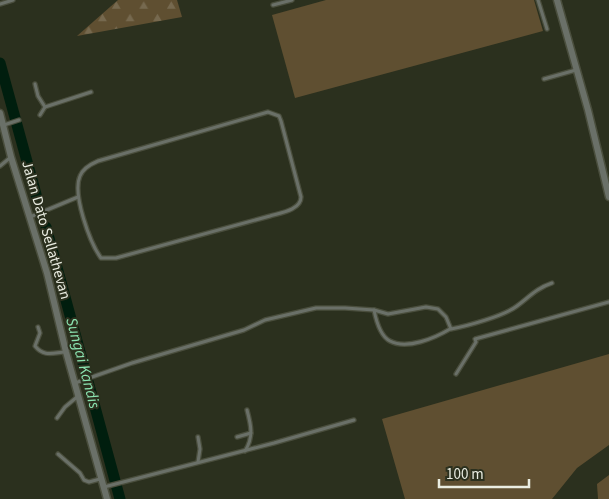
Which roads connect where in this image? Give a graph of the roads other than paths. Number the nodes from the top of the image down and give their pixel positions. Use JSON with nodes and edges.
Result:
{"nodes":[{"id":1,"x":13,"y":0,"type":"edge"},
{"id":2,"x":292,"y":0,"type":"edge"},
{"id":3,"x":538,"y":0,"type":"edge"},
{"id":4,"x":557,"y":0,"type":"edge"},
{"id":5,"x":0,"y":4,"type":"edge"},
{"id":6,"x":273,"y":5,"type":"dead end"},
{"id":7,"x":547,"y":29,"type":"dead end"},
{"id":8,"x":576,"y":70,"type":"junction"},
{"id":9,"x":544,"y":79,"type":"dead end"},
{"id":10,"x":35,"y":84,"type":"dead end"},
{"id":11,"x":91,"y":92,"type":"dead end"},
{"id":12,"x":45,"y":107,"type":"junction"},
{"id":13,"x":0,"y":113,"type":"edge"},
{"id":14,"x":40,"y":114,"type":"dead end"},
{"id":15,"x":19,"y":121,"type":"dead end"},
{"id":16,"x":3,"y":126,"type":"junction"},
{"id":17,"x":11,"y":157,"type":"junction"},
{"id":18,"x":0,"y":166,"type":"edge"},
{"id":19,"x":78,"y":197,"type":"junction"},
{"id":20,"x":609,"y":197,"type":"edge"},
{"id":21,"x":29,"y":217,"type":"junction"},
{"id":22,"x":552,"y":283,"type":"dead end"},
{"id":23,"x":609,"y":302,"type":"edge"},
{"id":24,"x":374,"y":310,"type":"junction"},
{"id":25,"x":38,"y":327,"type":"dead end"},
{"id":26,"x":451,"y":329,"type":"junction"},
{"id":27,"x":66,"y":352,"type":"junction"},
{"id":28,"x":456,"y":374,"type":"dead end"},
{"id":29,"x":77,"y":382,"type":"junction"},
{"id":30,"x":78,"y":397,"type":"junction"},
{"id":31,"x":247,"y":410,"type":"dead end"},
{"id":32,"x":57,"y":418,"type":"dead end"},
{"id":33,"x":354,"y":420,"type":"dead end"},
{"id":34,"x":251,"y":433,"type":"junction"},
{"id":35,"x":198,"y":437,"type":"dead end"},
{"id":36,"x":237,"y":437,"type":"dead end"},
{"id":37,"x":244,"y":451,"type":"junction"},
{"id":38,"x":58,"y":454,"type":"dead end"},
{"id":39,"x":197,"y":463,"type":"junction"},
{"id":40,"x":101,"y":478,"type":"junction"},
{"id":41,"x":106,"y":486,"type":"junction"},
{"id":42,"x":107,"y":499,"type":"edge"}],
"edges":[{"from":1,"to":5,"type":"lane"},
{"from":2,"to":6,"type":"lane"},
{"from":3,"to":7,"type":"lane"},
{"from":4,"to":8,"type":"street"},
{"from":8,"to":9,"type":"lane"},
{"from":8,"to":20,"type":"street"},
{"from":10,"to":12,"type":"lane"},
{"from":11,"to":12,"type":"lane"},
{"from":12,"to":14,"type":"lane"},
{"from":13,"to":16,"type":"street","name":"Jalan Dato Sellathevan"},
{"from":15,"to":16,"type":"lane"},
{"from":16,"to":17,"type":"street","name":"Jalan Dato Sellathevan"},
{"from":17,"to":18,"type":"lane"},
{"from":17,"to":21,"type":"street","name":"Jalan Dato Sellathevan"},
{"from":19,"to":19,"type":"lane"},
{"from":19,"to":21,"type":"lane"},
{"from":21,"to":27,"type":"street","name":"Jalan Dato Sellathevan"},
{"from":22,"to":26,"type":"lane"},
{"from":23,"to":28,"type":"lane"},
{"from":24,"to":26,"type":"lane"},
{"from":24,"to":26,"type":"lane"},
{"from":24,"to":29,"type":"lane"},
{"from":25,"to":27,"type":"lane"},
{"from":27,"to":29,"type":"street","name":"Jalan Dato Sellathevan"},
{"from":29,"to":30,"type":"street","name":"Jalan Dato Sellathevan"},
{"from":30,"to":32,"type":"lane"},
{"from":30,"to":40,"type":"street","name":"Jalan Dato Sellathevan"},
{"from":31,"to":34,"type":"lane"},
{"from":33,"to":37,"type":"lane"},
{"from":34,"to":36,"type":"lane"},
{"from":34,"to":37,"type":"lane"},
{"from":35,"to":39,"type":"lane"},
{"from":37,"to":39,"type":"lane"},
{"from":38,"to":40,"type":"lane"},
{"from":39,"to":41,"type":"lane"},
{"from":40,"to":41,"type":"street","name":"Jalan Dato Sellathevan"},
{"from":41,"to":42,"type":"street","name":"Jalan Dato Sellathevan"}]}
